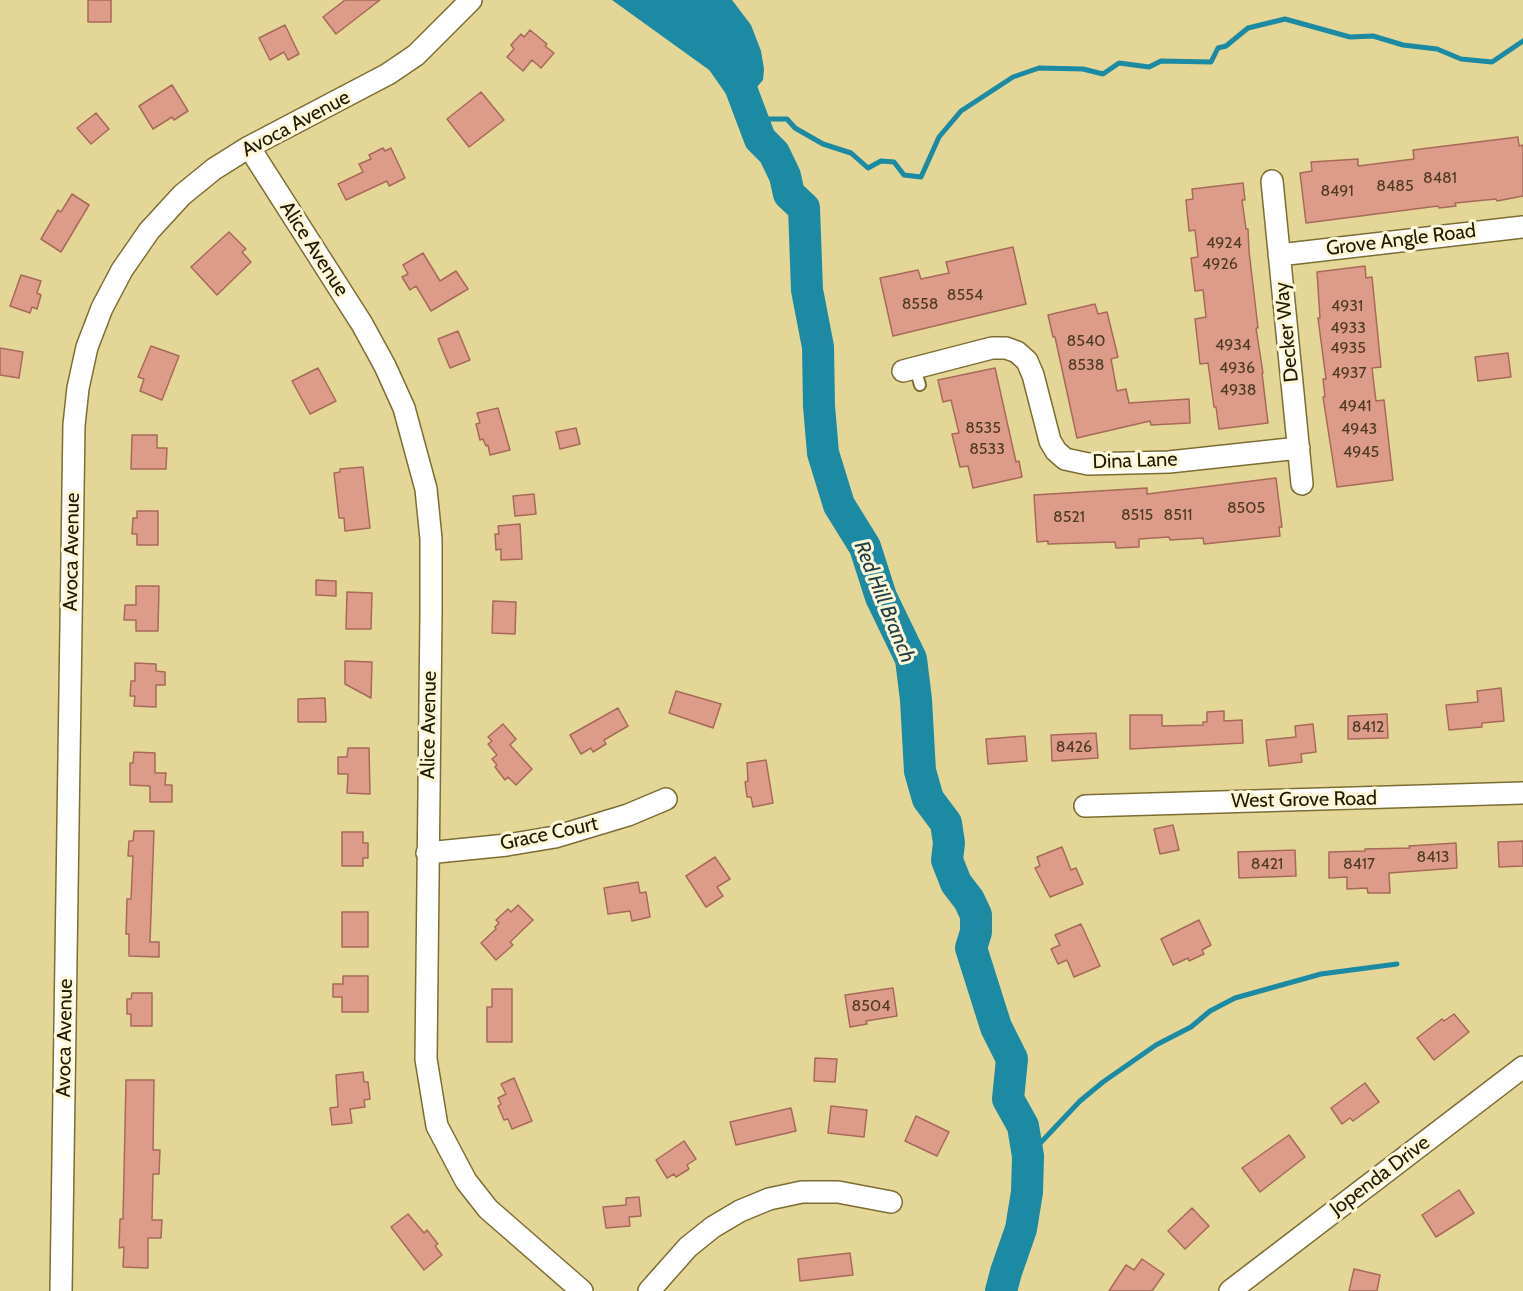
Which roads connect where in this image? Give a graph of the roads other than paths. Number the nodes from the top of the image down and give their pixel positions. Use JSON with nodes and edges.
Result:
{"nodes":[{"id":1,"x":471,"y":0,"type":"edge"},
{"id":2,"x":249,"y":147,"type":"junction"},
{"id":3,"x":1272,"y":181,"type":"dead end"},
{"id":4,"x":1523,"y":226,"type":"edge"},
{"id":5,"x":1279,"y":255,"type":"junction"},
{"id":6,"x":913,"y":375,"type":"dead end"},
{"id":7,"x":1299,"y":448,"type":"junction"},
{"id":8,"x":1302,"y":484,"type":"dead end"},
{"id":9,"x":1523,"y":793,"type":"edge"},
{"id":10,"x":666,"y":799,"type":"dead end"},
{"id":11,"x":1085,"y":806,"type":"dead end"},
{"id":12,"x":427,"y":853,"type":"junction"},
{"id":13,"x":1523,"y":1067,"type":"edge"},
{"id":14,"x":891,"y":1202,"type":"dead end"},
{"id":15,"x":1236,"y":1289,"type":"edge"},
{"id":16,"x":61,"y":1291,"type":"edge"},
{"id":17,"x":582,"y":1291,"type":"edge"},
{"id":18,"x":649,"y":1291,"type":"edge"}],
"edges":[{"from":1,"to":2,"type":"street","name":"Avoca Avenue"},
{"from":2,"to":12,"type":"street","name":"Alice Avenue"},
{"from":2,"to":16,"type":"street","name":"Avoca Avenue"},
{"from":3,"to":5,"type":"street","name":"Decker Way"},
{"from":4,"to":5,"type":"street","name":"Grove Angle Road"},
{"from":5,"to":7,"type":"street","name":"Decker Way"},
{"from":6,"to":7,"type":"street","name":"Dina Lane"},
{"from":7,"to":8,"type":"street","name":"Decker Way"},
{"from":9,"to":11,"type":"street","name":"West Grove Road"},
{"from":10,"to":12,"type":"street","name":"Grace Court"},
{"from":12,"to":17,"type":"street","name":"Alice Avenue"},
{"from":13,"to":15,"type":"street","name":"Jopenda Drive"},
{"from":14,"to":18,"type":"street"}]}
